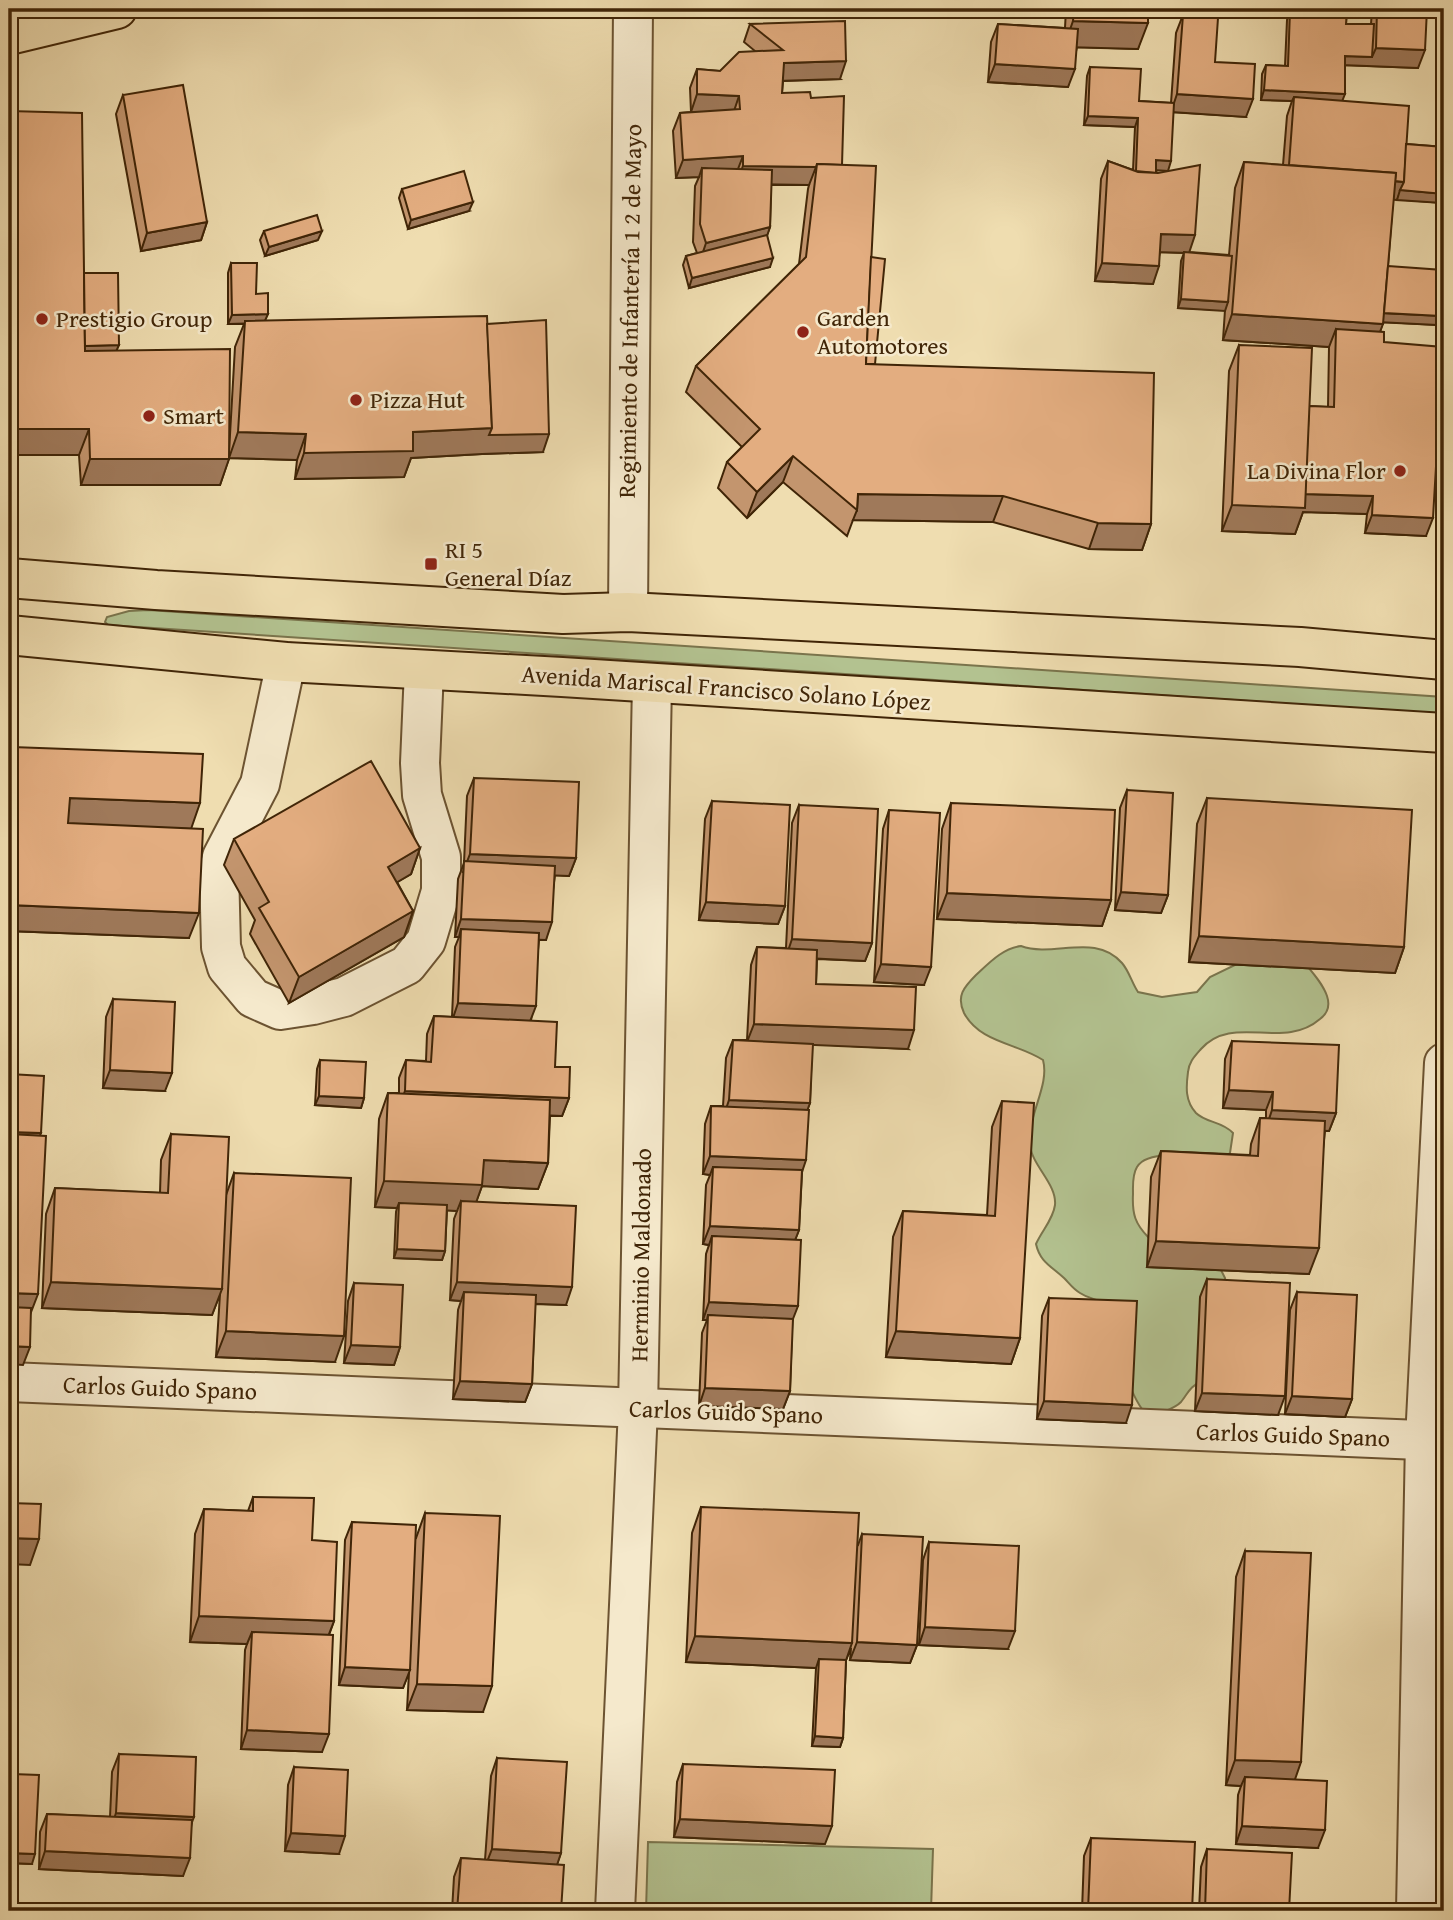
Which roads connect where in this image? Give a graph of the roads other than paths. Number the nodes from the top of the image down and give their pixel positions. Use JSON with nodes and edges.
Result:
{"nodes":[{"id":1,"x":117,"y":9,"type":"edge"},
{"id":2,"x":633,"y":9,"type":"edge"},
{"id":3,"x":9,"y":35,"type":"edge"},
{"id":4,"x":9,"y":578,"type":"edge"},
{"id":5,"x":156,"y":590,"type":"junction"},
{"id":6,"x":9,"y":596,"type":"edge"},
{"id":7,"x":628,"y":612,"type":"junction"},
{"id":8,"x":9,"y":635,"type":"edge"},
{"id":9,"x":1444,"y":660,"type":"edge"},
{"id":10,"x":286,"y":662,"type":"junction"},
{"id":11,"x":424,"y":670,"type":"junction"},
{"id":12,"x":652,"y":683,"type":"junction"},
{"id":13,"x":1444,"y":733,"type":"edge"},
{"id":14,"x":1444,"y":1063,"type":"edge"},
{"id":15,"x":9,"y":1382,"type":"edge"},
{"id":16,"x":638,"y":1409,"type":"junction"},
{"id":17,"x":1435,"y":1440,"type":"edge"},
{"id":18,"x":615,"y":1911,"type":"edge"},
{"id":19,"x":1416,"y":1911,"type":"edge"}],
"edges":[{"from":1,"to":3,"type":"main road"},
{"from":2,"to":7,"type":"street","name":"Regimiento de Infantería 1 2 de Mayo"},
{"from":4,"to":5,"type":"main road"},
{"from":5,"to":6,"type":"main road"},
{"from":5,"to":7,"type":"main road"},
{"from":7,"to":9,"type":"main road"},
{"from":8,"to":10,"type":"main road","name":"Avenida Mariscal Francisco Solano López"},
{"from":10,"to":11,"type":"main road","name":"Avenida Mariscal Francisco Solano López"},
{"from":10,"to":11,"type":"street"},
{"from":11,"to":12,"type":"main road","name":"Avenida Mariscal Francisco Solano López"},
{"from":12,"to":13,"type":"main road","name":"Avenida Mariscal Francisco Solano López"},
{"from":12,"to":16,"type":"street","name":"Herminio Maldonado"},
{"from":14,"to":17,"type":"street"},
{"from":15,"to":16,"type":"street","name":"Carlos Guido Spano"},
{"from":16,"to":17,"type":"street","name":"Carlos Guido Spano"},
{"from":16,"to":18,"type":"street","name":"Herminio Maldonado"},
{"from":17,"to":19,"type":"street"}]}
